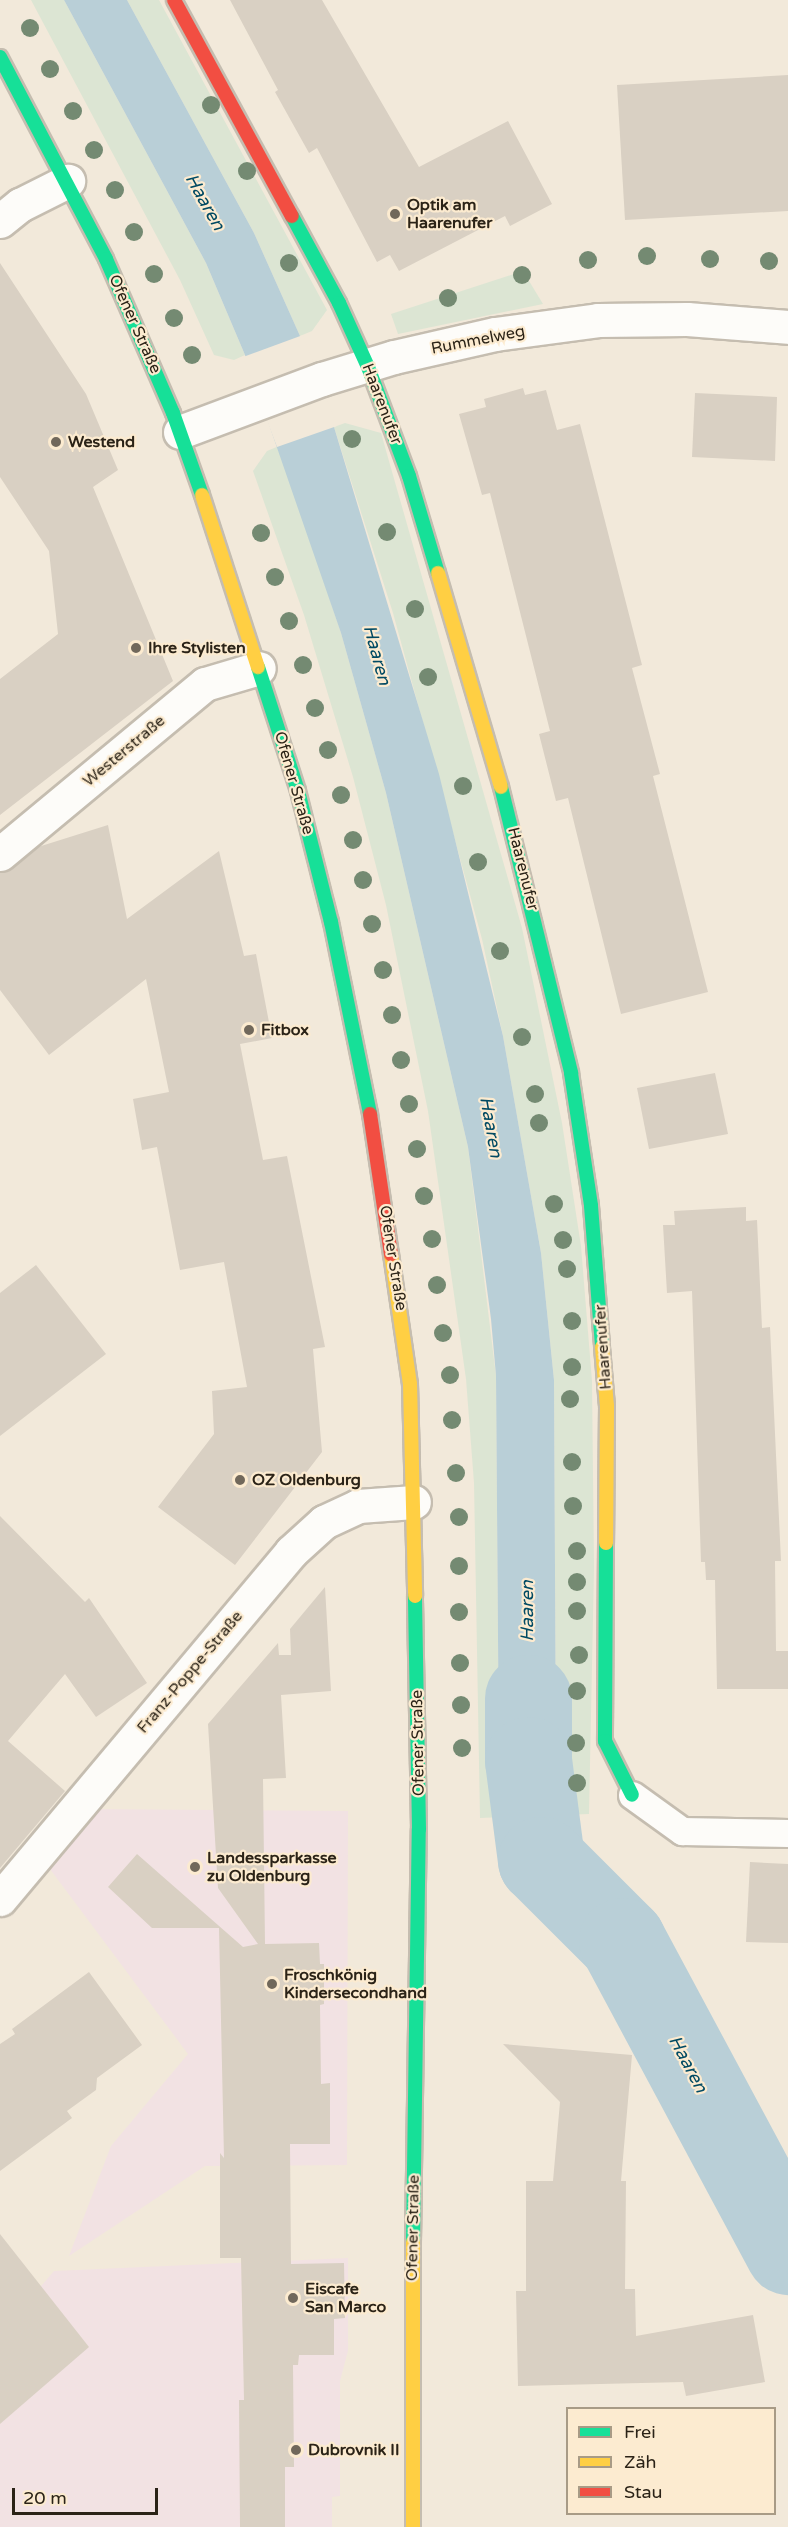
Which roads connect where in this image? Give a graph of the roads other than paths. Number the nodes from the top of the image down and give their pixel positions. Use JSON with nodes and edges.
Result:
{"nodes":[{"id":1,"x":174,"y":0,"type":"edge"},
{"id":2,"x":0,"y":57,"type":"edge"},
{"id":3,"x":68,"y":181,"type":"junction"},
{"id":4,"x":0,"y":221,"type":"edge"},
{"id":5,"x":788,"y":327,"type":"edge"},
{"id":6,"x":368,"y":367,"type":"junction"},
{"id":7,"x":180,"y":432,"type":"junction"},
{"id":8,"x":259,"y":668,"type":"junction"},
{"id":9,"x":0,"y":854,"type":"edge"},
{"id":10,"x":414,"y":1502,"type":"junction"},
{"id":11,"x":632,"y":1795,"type":"joint"},
{"id":12,"x":788,"y":1833,"type":"edge"},
{"id":13,"x":0,"y":1899,"type":"edge"},
{"id":14,"x":413,"y":2527,"type":"edge"}],
"edges":[{"from":1,"to":6,"type":"main road","name":"Haarenufer"},
{"from":2,"to":3,"type":"main road","name":"Ofener Straße"},
{"from":3,"to":4,"type":"street"},
{"from":3,"to":7,"type":"main road","name":"Ofener Straße"},
{"from":5,"to":6,"type":"street","name":"Rummelweg"},
{"from":6,"to":7,"type":"street","name":"Rummelweg"},
{"from":6,"to":11,"type":"main road","name":"Haarenufer"},
{"from":7,"to":8,"type":"main road","name":"Ofener Straße"},
{"from":8,"to":9,"type":"street","name":"Westerstraße"},
{"from":8,"to":10,"type":"main road","name":"Ofener Straße"},
{"from":10,"to":13,"type":"street","name":"Franz-Poppe-Straße"},
{"from":10,"to":14,"type":"main road","name":"Ofener Straße"},
{"from":11,"to":12,"type":"lane"}]}
